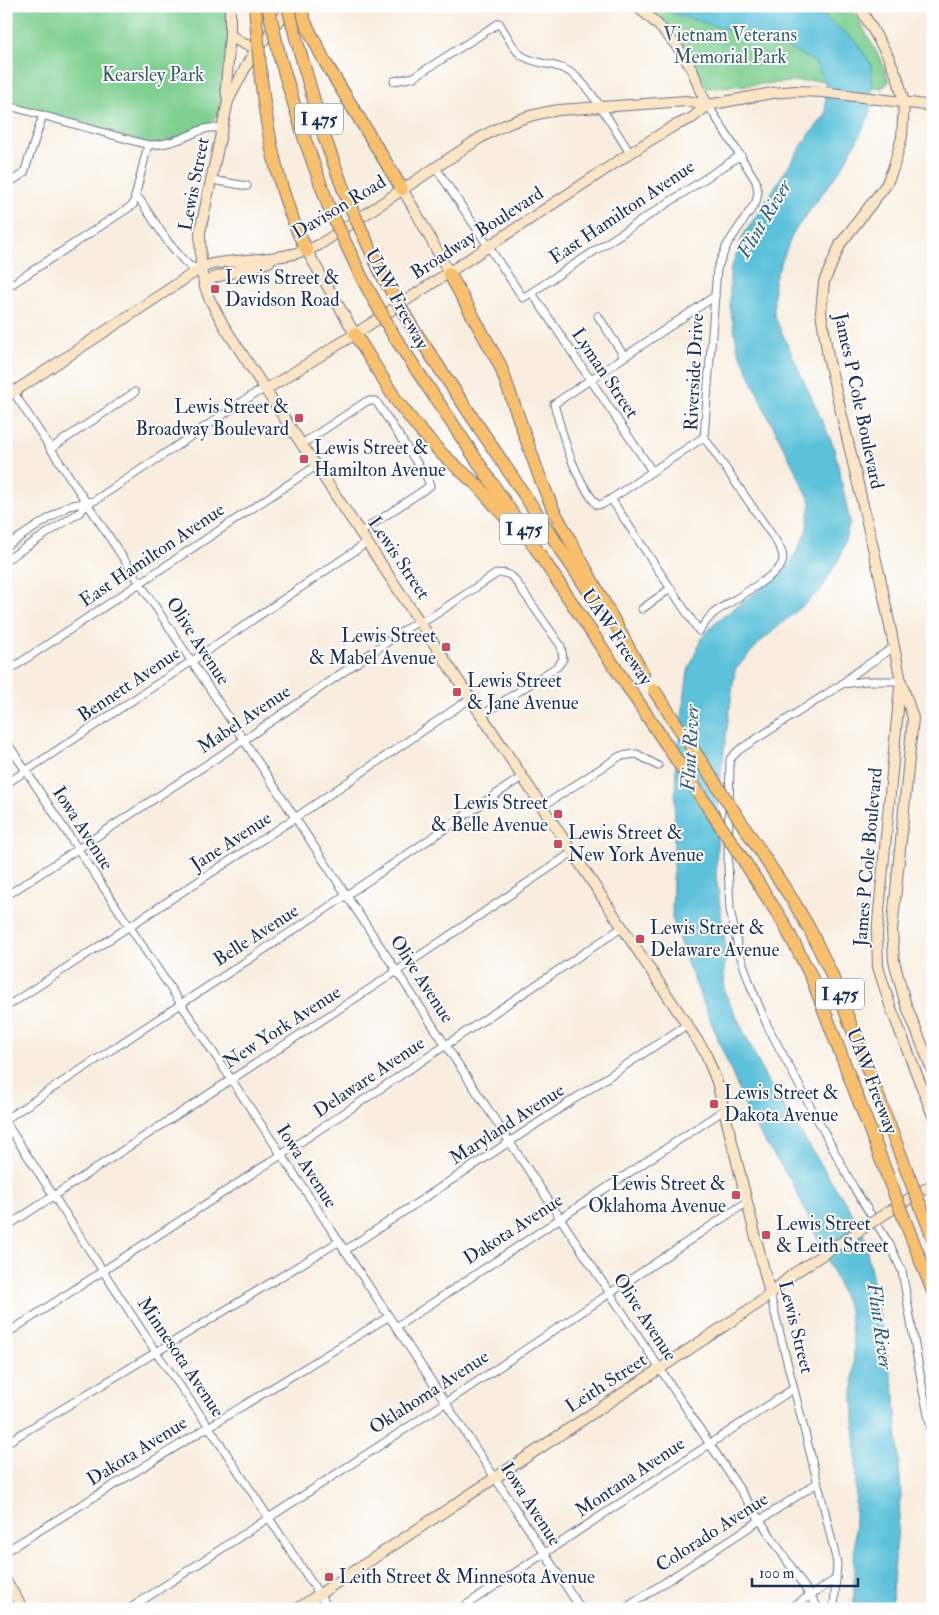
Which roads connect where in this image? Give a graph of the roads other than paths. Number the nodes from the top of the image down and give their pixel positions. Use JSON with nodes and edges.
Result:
{"nodes":[{"id":1,"x":230,"y":6,"type":"edge"},
{"id":2,"x":268,"y":6,"type":"edge"},
{"id":3,"x":289,"y":6,"type":"edge"},
{"id":4,"x":300,"y":6,"type":"edge"},
{"id":5,"x":636,"y":6,"type":"edge"},
{"id":6,"x":859,"y":6,"type":"edge"},
{"id":7,"x":255,"y":12,"type":"edge"},
{"id":8,"x":230,"y":34,"type":"junction"},
{"id":9,"x":259,"y":46,"type":"junction"},
{"id":10,"x":394,"y":81,"type":"dead end"},
{"id":11,"x":228,"y":101,"type":"junction"},
{"id":12,"x":904,"y":103,"type":"junction"},
{"id":13,"x":6,"y":105,"type":"edge"},
{"id":14,"x":708,"y":105,"type":"junction"},
{"id":15,"x":933,"y":106,"type":"edge"},
{"id":16,"x":600,"y":107,"type":"junction"},
{"id":17,"x":43,"y":115,"type":"junction"},
{"id":18,"x":223,"y":129,"type":"junction"},
{"id":19,"x":148,"y":145,"type":"junction"},
{"id":20,"x":630,"y":153,"type":"junction"},
{"id":21,"x":741,"y":155,"type":"junction"},
{"id":22,"x":436,"y":168,"type":"junction"},
{"id":23,"x":212,"y":180,"type":"junction"},
{"id":24,"x":6,"y":184,"type":"edge"},
{"id":25,"x":248,"y":186,"type":"dead end"},
{"id":26,"x":402,"y":190,"type":"junction"},
{"id":27,"x":135,"y":196,"type":"junction"},
{"id":28,"x":489,"y":246,"type":"junction"},
{"id":29,"x":307,"y":251,"type":"junction"},
{"id":30,"x":285,"y":256,"type":"junction"},
{"id":31,"x":201,"y":268,"type":"junction"},
{"id":32,"x":449,"y":273,"type":"junction"},
{"id":33,"x":204,"y":284,"type":"junction"},
{"id":34,"x":6,"y":288,"type":"edge"},
{"id":35,"x":532,"y":293,"type":"junction"},
{"id":36,"x":715,"y":296,"type":"junction"},
{"id":37,"x":598,"y":316,"type":"dead end"},
{"id":38,"x":355,"y":334,"type":"junction"},
{"id":39,"x":624,"y":356,"type":"junction"},
{"id":40,"x":590,"y":380,"type":"junction"},
{"id":41,"x":6,"y":381,"type":"edge"},
{"id":42,"x":265,"y":389,"type":"junction"},
{"id":43,"x":135,"y":392,"type":"dead end"},
{"id":44,"x":10,"y":395,"type":"edge"},
{"id":45,"x":704,"y":437,"type":"junction"},
{"id":46,"x":302,"y":444,"type":"junction"},
{"id":47,"x":50,"y":450,"type":"junction"},
{"id":48,"x":316,"y":465,"type":"junction"},
{"id":49,"x":652,"y":471,"type":"junction"},
{"id":50,"x":611,"y":499,"type":"junction"},
{"id":51,"x":87,"y":504,"type":"junction"},
{"id":52,"x":361,"y":532,"type":"junction"},
{"id":53,"x":368,"y":542,"type":"junction"},
{"id":54,"x":6,"y":546,"type":"edge"},
{"id":55,"x":6,"y":559,"type":"edge"},
{"id":56,"x":550,"y":569,"type":"junction"},
{"id":57,"x":141,"y":584,"type":"junction"},
{"id":58,"x":671,"y":588,"type":"junction"},
{"id":59,"x":642,"y":609,"type":"dead end"},
{"id":60,"x":420,"y":622,"type":"junction"},
{"id":61,"x":894,"y":647,"type":"junction"},
{"id":62,"x":192,"y":661,"type":"junction"},
{"id":63,"x":6,"y":672,"type":"edge"},
{"id":64,"x":644,"y":674,"type":"junction"},
{"id":65,"x":901,"y":681,"type":"junction"},
{"id":66,"x":842,"y":684,"type":"junction"},
{"id":67,"x":471,"y":698,"type":"junction"},
{"id":68,"x":482,"y":715,"type":"junction"},
{"id":69,"x":244,"y":740,"type":"junction"},
{"id":70,"x":6,"y":741,"type":"edge"},
{"id":71,"x":658,"y":766,"type":"dead end"},
{"id":72,"x":26,"y":771,"type":"junction"},
{"id":73,"x":523,"y":776,"type":"junction"},
{"id":74,"x":6,"y":784,"type":"edge"},
{"id":75,"x":543,"y":806,"type":"junction"},
{"id":76,"x":296,"y":817,"type":"junction"},
{"id":77,"x":78,"y":849,"type":"junction"},
{"id":78,"x":573,"y":852,"type":"junction"},
{"id":79,"x":6,"y":896,"type":"edge"},
{"id":80,"x":347,"y":896,"type":"junction"},
{"id":81,"x":129,"y":927,"type":"junction"},
{"id":82,"x":623,"y":927,"type":"junction"},
{"id":83,"x":397,"y":971,"type":"junction"},
{"id":84,"x":181,"y":1003,"type":"junction"},
{"id":85,"x":6,"y":1007,"type":"edge"},
{"id":86,"x":688,"y":1024,"type":"junction"},
{"id":87,"x":446,"y":1046,"type":"junction"},
{"id":88,"x":933,"y":1072,"type":"edge"},
{"id":89,"x":231,"y":1080,"type":"junction"},
{"id":90,"x":724,"y":1110,"type":"junction"},
{"id":91,"x":933,"y":1116,"type":"edge"},
{"id":92,"x":6,"y":1119,"type":"edge"},
{"id":93,"x":6,"y":1123,"type":"edge"},
{"id":94,"x":510,"y":1142,"type":"junction"},
{"id":95,"x":281,"y":1155,"type":"junction"},
{"id":96,"x":933,"y":1184,"type":"edge"},
{"id":97,"x":54,"y":1195,"type":"junction"},
{"id":98,"x":747,"y":1202,"type":"junction"},
{"id":99,"x":561,"y":1218,"type":"junction"},
{"id":100,"x":6,"y":1227,"type":"edge"},
{"id":101,"x":933,"y":1238,"type":"edge"},
{"id":102,"x":338,"y":1242,"type":"junction"},
{"id":103,"x":344,"y":1251,"type":"junction"},
{"id":104,"x":103,"y":1271,"type":"junction"},
{"id":105,"x":933,"y":1292,"type":"edge"},
{"id":106,"x":610,"y":1293,"type":"junction"},
{"id":107,"x":770,"y":1294,"type":"junction"},
{"id":108,"x":388,"y":1317,"type":"junction"},
{"id":109,"x":396,"y":1326,"type":"junction"},
{"id":110,"x":6,"y":1334,"type":"edge"},
{"id":111,"x":156,"y":1352,"type":"junction"},
{"id":112,"x":659,"y":1368,"type":"junction"},
{"id":113,"x":793,"y":1389,"type":"junction"},
{"id":114,"x":445,"y":1403,"type":"junction"},
{"id":115,"x":208,"y":1427,"type":"junction"},
{"id":116,"x":933,"y":1438,"type":"edge"},
{"id":117,"x":6,"y":1443,"type":"edge"},
{"id":118,"x":710,"y":1444,"type":"junction"},
{"id":119,"x":494,"y":1478,"type":"junction"},
{"id":120,"x":817,"y":1483,"type":"junction"},
{"id":121,"x":269,"y":1517,"type":"junction"},
{"id":122,"x":760,"y":1519,"type":"junction"},
{"id":123,"x":6,"y":1551,"type":"edge"},
{"id":124,"x":544,"y":1553,"type":"junction"},
{"id":125,"x":836,"y":1579,"type":"junction"},
{"id":126,"x":6,"y":1581,"type":"edge"},
{"id":127,"x":319,"y":1594,"type":"junction"},
{"id":128,"x":810,"y":1595,"type":"junction"},
{"id":129,"x":23,"y":1609,"type":"edge"},
{"id":130,"x":130,"y":1609,"type":"edge"},
{"id":131,"x":297,"y":1609,"type":"edge"},
{"id":132,"x":329,"y":1609,"type":"edge"},
{"id":133,"x":460,"y":1609,"type":"edge"},
{"id":134,"x":581,"y":1609,"type":"edge"},
{"id":135,"x":624,"y":1609,"type":"edge"},
{"id":136,"x":788,"y":1609,"type":"edge"},
{"id":137,"x":819,"y":1609,"type":"edge"},
{"id":138,"x":834,"y":1609,"type":"edge"}],
"edges":[{"from":1,"to":8,"type":"street"},
{"from":2,"to":56,"type":"highway","name":"UAW Freeway","number":"I 475","bridge":true},
{"from":3,"to":9,"type":"street"},
{"from":3,"to":64,"type":"highway","name":"UAW Freeway","number":"I 475","bridge":true},
{"from":4,"to":26,"type":"highway"},
{"from":5,"to":14,"type":"street"},
{"from":6,"to":12,"type":"street","name":"James P Cole Boulevard"},
{"from":7,"to":29,"type":"highway","bridge":true},
{"from":8,"to":9,"type":"street"},
{"from":8,"to":11,"type":"street"},
{"from":9,"to":11,"type":"street"},
{"from":10,"to":16,"type":"street"},
{"from":11,"to":18,"type":"street","name":"Lewis Street"},
{"from":12,"to":14,"type":"street"},
{"from":12,"to":15,"type":"street"},
{"from":12,"to":61,"type":"street","name":"James P Cole Boulevard"},
{"from":13,"to":17,"type":"street"},
{"from":14,"to":16,"type":"street","name":"Davison Road"},
{"from":14,"to":20,"type":"street","name":"Broadway Boulevard"},
{"from":14,"to":21,"type":"street","name":"Riverside Drive"},
{"from":16,"to":20,"type":"street"},
{"from":16,"to":22,"type":"street","name":"Davison Road"},
{"from":17,"to":19,"type":"street"},
{"from":17,"to":24,"type":"street"},
{"from":18,"to":19,"type":"street"},
{"from":18,"to":23,"type":"street","name":"Lewis Street"},
{"from":19,"to":27,"type":"street"},
{"from":20,"to":28,"type":"street","name":"Broadway Boulevard"},
{"from":21,"to":35,"type":"street","name":"East Hamilton Avenue"},
{"from":21,"to":36,"type":"street","name":"Riverside Drive"},
{"from":22,"to":26,"type":"street","name":"Davison Road"},
{"from":22,"to":28,"type":"street"},
{"from":23,"to":25,"type":"street"},
{"from":23,"to":31,"type":"street","name":"Lewis Street"},
{"from":26,"to":29,"type":"street","name":"Davison Road"},
{"from":26,"to":32,"type":"street"},
{"from":27,"to":31,"type":"street"},
{"from":27,"to":34,"type":"street"},
{"from":28,"to":32,"type":"street","name":"Broadway Boulevard"},
{"from":28,"to":35,"type":"street","name":"East Hamilton Avenue"},
{"from":29,"to":30,"type":"street","name":"Davison Road"},
{"from":29,"to":38,"type":"street"},
{"from":30,"to":31,"type":"street","name":"Davison Road"},
{"from":30,"to":33,"type":"street"},
{"from":31,"to":33,"type":"street","name":"Lewis Street"},
{"from":31,"to":44,"type":"street","name":"Davison Road"},
{"from":32,"to":38,"type":"street","name":"Broadway Boulevard"},
{"from":32,"to":64,"type":"highway"},
{"from":33,"to":42,"type":"street","name":"Lewis Street"},
{"from":35,"to":40,"type":"street","name":"Lyman Street"},
{"from":36,"to":39,"type":"street"},
{"from":36,"to":45,"type":"street","name":"Riverside Drive"},
{"from":37,"to":39,"type":"street"},
{"from":38,"to":42,"type":"street","name":"Broadway Boulevard"},
{"from":38,"to":56,"type":"highway"},
{"from":39,"to":40,"type":"street"},
{"from":40,"to":49,"type":"street","name":"Lyman Street"},
{"from":40,"to":50,"type":"street"},
{"from":41,"to":44,"type":"street","name":"Olive Avenue"},
{"from":42,"to":46,"type":"street","name":"Lewis Street"},
{"from":42,"to":51,"type":"street","name":"Broadway Boulevard"},
{"from":43,"to":47,"type":"street"},
{"from":44,"to":47,"type":"street","name":"Olive Avenue"},
{"from":45,"to":49,"type":"street"},
{"from":45,"to":58,"type":"street","name":"Riverside Drive"},
{"from":46,"to":48,"type":"street","name":"Lewis Street"},
{"from":46,"to":52,"type":"street"},
{"from":47,"to":51,"type":"street","name":"Olive Avenue"},
{"from":48,"to":52,"type":"street","name":"Lewis Street"},
{"from":48,"to":57,"type":"street","name":"East Hamilton Avenue"},
{"from":49,"to":50,"type":"street"},
{"from":50,"to":58,"type":"street"},
{"from":51,"to":54,"type":"street","name":"Broadway Boulevard"},
{"from":51,"to":55,"type":"street","name":"Broadway Boulevard"},
{"from":51,"to":57,"type":"street","name":"Olive Avenue"},
{"from":52,"to":53,"type":"street","name":"Lewis Street"},
{"from":53,"to":60,"type":"street","name":"Lewis Street"},
{"from":53,"to":62,"type":"street","name":"Bennett Avenue"},
{"from":56,"to":105,"type":"highway","name":"UAW Freeway","number":"I 475","bridge":true},
{"from":57,"to":62,"type":"street","name":"Olive Avenue"},
{"from":57,"to":63,"type":"street","name":"East Hamilton Avenue"},
{"from":58,"to":59,"type":"street"},
{"from":60,"to":67,"type":"street","name":"Lewis Street"},
{"from":60,"to":68,"type":"street","name":"Mabel Avenue"},
{"from":60,"to":69,"type":"street","name":"Mabel Avenue"},
{"from":61,"to":65,"type":"street","name":"James P Cole Boulevard"},
{"from":61,"to":66,"type":"street"},
{"from":62,"to":69,"type":"street","name":"Olive Avenue"},
{"from":62,"to":72,"type":"street","name":"Bennett Avenue"},
{"from":64,"to":101,"type":"highway","name":"UAW Freeway","number":"I 475","bridge":true},
{"from":65,"to":66,"type":"street"},
{"from":65,"to":88,"type":"street","name":"James P Cole Boulevard"},
{"from":65,"to":91,"type":"street","name":"James P Cole Boulevard"},
{"from":66,"to":116,"type":"street"},
{"from":67,"to":68,"type":"street","name":"Lewis Street"},
{"from":67,"to":76,"type":"street","name":"Jane Avenue"},
{"from":68,"to":73,"type":"street","name":"Lewis Street"},
{"from":69,"to":76,"type":"street","name":"Olive Avenue"},
{"from":69,"to":77,"type":"street","name":"Mabel Avenue"},
{"from":70,"to":72,"type":"street","name":"Iowa Avenue"},
{"from":71,"to":75,"type":"street"},
{"from":72,"to":74,"type":"street","name":"Bennett Avenue"},
{"from":72,"to":77,"type":"street","name":"Iowa Avenue"},
{"from":73,"to":75,"type":"street","name":"Lewis Street"},
{"from":73,"to":80,"type":"street","name":"Belle Avenue"},
{"from":75,"to":78,"type":"street","name":"Lewis Street"},
{"from":76,"to":80,"type":"street","name":"Olive Avenue"},
{"from":76,"to":81,"type":"street","name":"Jane Avenue"},
{"from":77,"to":79,"type":"street","name":"Mabel Avenue"},
{"from":77,"to":81,"type":"street","name":"Iowa Avenue"},
{"from":78,"to":82,"type":"street","name":"Lewis Street"},
{"from":78,"to":83,"type":"street","name":"New York Avenue"},
{"from":80,"to":83,"type":"street","name":"Olive Avenue"},
{"from":80,"to":84,"type":"street","name":"Belle Avenue"},
{"from":81,"to":84,"type":"street","name":"Iowa Avenue"},
{"from":81,"to":85,"type":"street","name":"Jane Avenue"},
{"from":82,"to":86,"type":"street","name":"Lewis Street"},
{"from":82,"to":87,"type":"street","name":"Delaware Avenue"},
{"from":83,"to":87,"type":"street","name":"Olive Avenue"},
{"from":83,"to":89,"type":"street","name":"New York Avenue"},
{"from":84,"to":89,"type":"street","name":"Iowa Avenue"},
{"from":84,"to":92,"type":"street","name":"Belle Avenue"},
{"from":86,"to":90,"type":"street","name":"Lewis Street"},
{"from":86,"to":94,"type":"street","name":"Maryland Avenue"},
{"from":87,"to":94,"type":"street","name":"Olive Avenue"},
{"from":87,"to":95,"type":"street","name":"Delaware Avenue"},
{"from":89,"to":95,"type":"street","name":"Iowa Avenue"},
{"from":89,"to":97,"type":"street","name":"New York Avenue"},
{"from":90,"to":98,"type":"street","name":"Lewis Street"},
{"from":90,"to":99,"type":"street","name":"Dakota Avenue"},
{"from":93,"to":97,"type":"street","name":"Minnesota Avenue"},
{"from":94,"to":99,"type":"street","name":"Olive Avenue"},
{"from":94,"to":103,"type":"street","name":"Maryland Avenue"},
{"from":95,"to":102,"type":"street","name":"Iowa Avenue"},
{"from":95,"to":104,"type":"street","name":"Delaware Avenue"},
{"from":96,"to":107,"type":"street","name":"Leith Street","bridge":true},
{"from":97,"to":100,"type":"street","name":"New York Avenue"},
{"from":97,"to":104,"type":"street","name":"Minnesota Avenue"},
{"from":98,"to":106,"type":"street","name":"Oklahoma Avenue"},
{"from":98,"to":107,"type":"street","name":"Lewis Street"},
{"from":99,"to":106,"type":"street","name":"Olive Avenue"},
{"from":99,"to":109,"type":"street","name":"Dakota Avenue"},
{"from":102,"to":103,"type":"street","name":"Iowa Avenue"},
{"from":102,"to":111,"type":"street"},
{"from":103,"to":108,"type":"street","name":"Iowa Avenue"},
{"from":104,"to":110,"type":"street","name":"Delaware Avenue"},
{"from":104,"to":111,"type":"street","name":"Minnesota Avenue"},
{"from":106,"to":112,"type":"street","name":"Olive Avenue"},
{"from":106,"to":114,"type":"street","name":"Oklahoma Avenue"},
{"from":107,"to":112,"type":"street","name":"Leith Street"},
{"from":107,"to":113,"type":"street","name":"Lewis Street"},
{"from":108,"to":109,"type":"street","name":"Iowa Avenue"},
{"from":108,"to":115,"type":"street","name":"Dakota Avenue"},
{"from":109,"to":114,"type":"street","name":"Iowa Avenue"},
{"from":111,"to":115,"type":"street","name":"Minnesota Avenue"},
{"from":111,"to":117,"type":"street"},
{"from":112,"to":118,"type":"street","name":"Olive Avenue"},
{"from":112,"to":119,"type":"street","name":"Leith Street"},
{"from":113,"to":118,"type":"street","name":"Montana Avenue"},
{"from":113,"to":120,"type":"street","name":"Lewis Street"},
{"from":114,"to":119,"type":"street","name":"Iowa Avenue"},
{"from":114,"to":121,"type":"street","name":"Oklahoma Avenue"},
{"from":115,"to":121,"type":"street","name":"Minnesota Avenue"},
{"from":115,"to":123,"type":"street","name":"Dakota Avenue"},
{"from":118,"to":122,"type":"street","name":"Olive Avenue"},
{"from":118,"to":124,"type":"street","name":"Montana Avenue"},
{"from":119,"to":124,"type":"street","name":"Iowa Avenue"},
{"from":119,"to":127,"type":"street","name":"Leith Street"},
{"from":120,"to":122,"type":"street","name":"Colorado Avenue"},
{"from":120,"to":125,"type":"street","name":"Lewis Street"},
{"from":121,"to":127,"type":"street","name":"Minnesota Avenue"},
{"from":121,"to":130,"type":"street","name":"Oklahoma Avenue"},
{"from":122,"to":128,"type":"street","name":"Olive Avenue"},
{"from":122,"to":135,"type":"street","name":"Colorado Avenue"},
{"from":124,"to":133,"type":"street","name":"Montana Avenue"},
{"from":124,"to":134,"type":"street","name":"Iowa Avenue"},
{"from":125,"to":128,"type":"street"},
{"from":125,"to":138,"type":"street","name":"Lewis Street"},
{"from":126,"to":129,"type":"street"},
{"from":127,"to":131,"type":"street","name":"Leith Street"},
{"from":127,"to":132,"type":"street","name":"Minnesota Avenue"},
{"from":128,"to":136,"type":"street"},
{"from":128,"to":137,"type":"street","name":"Olive Avenue"}]}
